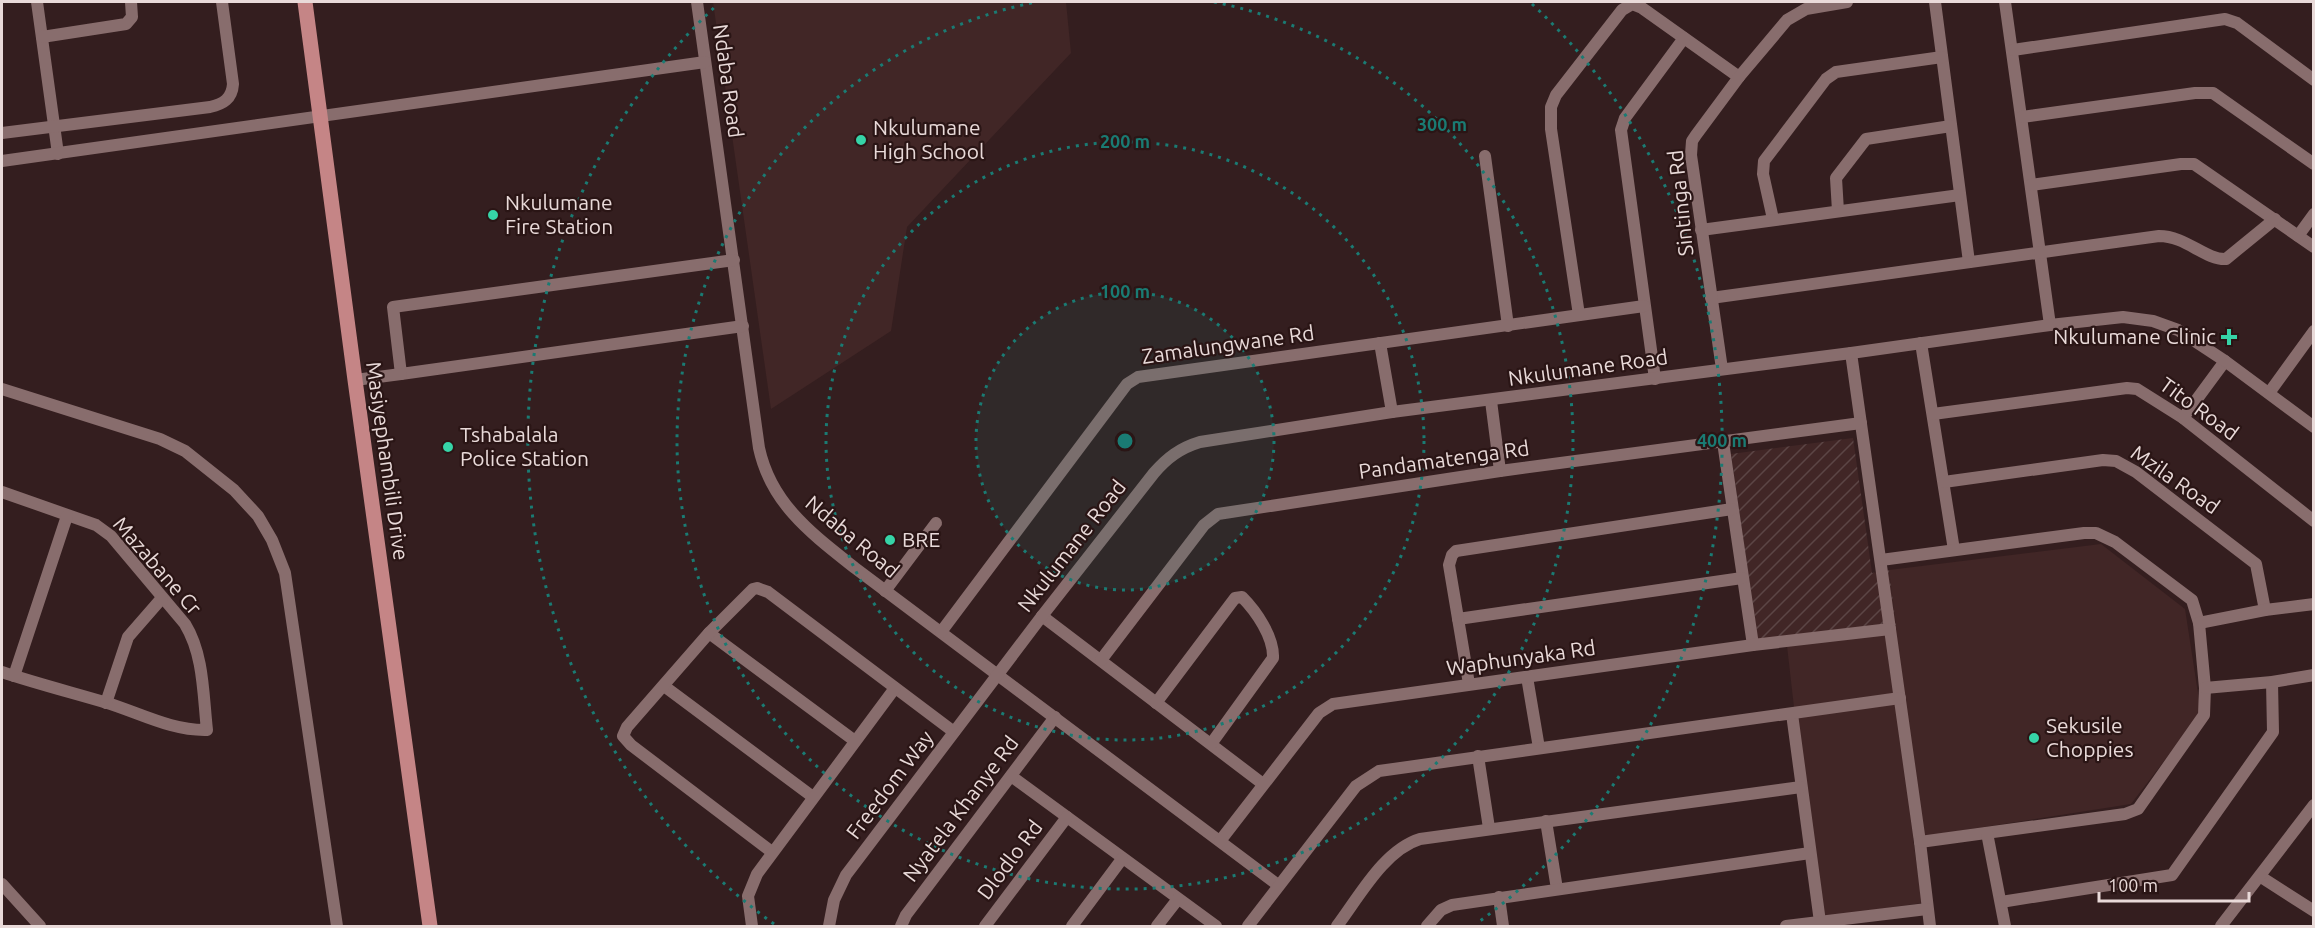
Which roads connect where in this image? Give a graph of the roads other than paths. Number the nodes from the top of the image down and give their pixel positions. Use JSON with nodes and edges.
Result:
{"nodes":[{"id":1,"x":37,"y":2,"type":"edge"},
{"id":2,"x":131,"y":2,"type":"edge"},
{"id":3,"x":222,"y":2,"type":"edge"},
{"id":4,"x":305,"y":2,"type":"edge"},
{"id":5,"x":697,"y":2,"type":"edge"},
{"id":6,"x":1847,"y":2,"type":"edge"},
{"id":7,"x":1935,"y":2,"type":"edge"},
{"id":8,"x":2005,"y":2,"type":"edge"},
{"id":9,"x":42,"y":37,"type":"junction"},
{"id":10,"x":1684,"y":38,"type":"junction"},
{"id":11,"x":2013,"y":50,"type":"junction"},
{"id":12,"x":1942,"y":57,"type":"junction"},
{"id":13,"x":705,"y":62,"type":"junction"},
{"id":14,"x":1739,"y":78,"type":"junction"},
{"id":15,"x":2313,"y":80,"type":"edge"},
{"id":16,"x":321,"y":116,"type":"junction"},
{"id":17,"x":2022,"y":117,"type":"junction"},
{"id":18,"x":54,"y":126,"type":"junction"},
{"id":19,"x":1951,"y":126,"type":"junction"},
{"id":20,"x":2,"y":133,"type":"edge"},
{"id":21,"x":58,"y":154,"type":"junction"},
{"id":22,"x":1485,"y":156,"type":"dead end"},
{"id":23,"x":2,"y":161,"type":"edge"},
{"id":24,"x":2313,"y":164,"type":"edge"},
{"id":25,"x":2031,"y":185,"type":"junction"},
{"id":26,"x":1960,"y":195,"type":"junction"},
{"id":27,"x":1838,"y":211,"type":"junction"},
{"id":28,"x":2313,"y":214,"type":"edge"},
{"id":29,"x":1773,"y":219,"type":"junction"},
{"id":30,"x":2274,"y":219,"type":"junction"},
{"id":31,"x":1701,"y":230,"type":"junction"},
{"id":32,"x":2298,"y":236,"type":"junction"},
{"id":33,"x":2313,"y":247,"type":"edge"},
{"id":34,"x":2039,"y":254,"type":"junction"},
{"id":35,"x":734,"y":260,"type":"junction"},
{"id":36,"x":1969,"y":262,"type":"junction"},
{"id":37,"x":1712,"y":298,"type":"junction"},
{"id":38,"x":1644,"y":306,"type":"junction"},
{"id":39,"x":1579,"y":315,"type":"junction"},
{"id":40,"x":2050,"y":325,"type":"junction"},
{"id":41,"x":743,"y":326,"type":"junction"},
{"id":42,"x":1508,"y":326,"type":"junction"},
{"id":43,"x":2312,"y":336,"type":"edge"},
{"id":44,"x":1380,"y":343,"type":"junction"},
{"id":45,"x":1922,"y":343,"type":"junction"},
{"id":46,"x":1851,"y":353,"type":"junction"},
{"id":47,"x":2225,"y":362,"type":"junction"},
{"id":48,"x":1722,"y":369,"type":"junction"},
{"id":49,"x":401,"y":374,"type":"junction"},
{"id":50,"x":1655,"y":379,"type":"junction"},
{"id":51,"x":355,"y":380,"type":"junction"},
{"id":52,"x":2,"y":389,"type":"edge"},
{"id":53,"x":2269,"y":393,"type":"junction"},
{"id":54,"x":1491,"y":401,"type":"junction"},
{"id":55,"x":1392,"y":412,"type":"junction"},
{"id":56,"x":1933,"y":414,"type":"junction"},
{"id":57,"x":2183,"y":418,"type":"junction"},
{"id":58,"x":1861,"y":423,"type":"junction"},
{"id":59,"x":2313,"y":427,"type":"edge"},
{"id":60,"x":1723,"y":442,"type":"junction"},
{"id":61,"x":1500,"y":471,"type":"junction"},
{"id":62,"x":1944,"y":482,"type":"junction"},
{"id":63,"x":2,"y":492,"type":"edge"},
{"id":64,"x":1732,"y":509,"type":"junction"},
{"id":65,"x":67,"y":516,"type":"junction"},
{"id":66,"x":2313,"y":521,"type":"edge"},
{"id":67,"x":936,"y":523,"type":"dead end"},
{"id":68,"x":1954,"y":550,"type":"junction"},
{"id":69,"x":1881,"y":560,"type":"junction"},
{"id":70,"x":1742,"y":578,"type":"junction"},
{"id":71,"x":885,"y":591,"type":"junction"},
{"id":72,"x":162,"y":598,"type":"junction"},
{"id":73,"x":2313,"y":604,"type":"edge"},
{"id":74,"x":2265,"y":610,"type":"junction"},
{"id":75,"x":1042,"y":616,"type":"junction"},
{"id":76,"x":1458,"y":619,"type":"junction"},
{"id":77,"x":2199,"y":623,"type":"junction"},
{"id":78,"x":1890,"y":629,"type":"junction"},
{"id":79,"x":941,"y":632,"type":"junction"},
{"id":80,"x":709,"y":633,"type":"junction"},
{"id":81,"x":1753,"y":645,"type":"junction"},
{"id":82,"x":1101,"y":660,"type":"junction"},
{"id":83,"x":8,"y":674,"type":"edge"},
{"id":84,"x":998,"y":675,"type":"junction"},
{"id":85,"x":2313,"y":675,"type":"edge"},
{"id":86,"x":1527,"y":676,"type":"junction"},
{"id":87,"x":2272,"y":682,"type":"junction"},
{"id":88,"x":1469,"y":684,"type":"junction"},
{"id":89,"x":664,"y":686,"type":"junction"},
{"id":90,"x":895,"y":688,"type":"junction"},
{"id":91,"x":2205,"y":688,"type":"junction"},
{"id":92,"x":1900,"y":698,"type":"junction"},
{"id":93,"x":106,"y":703,"type":"junction"},
{"id":94,"x":1156,"y":703,"type":"junction"},
{"id":95,"x":1792,"y":714,"type":"junction"},
{"id":96,"x":1055,"y":717,"type":"junction"},
{"id":97,"x":954,"y":732,"type":"junction"},
{"id":98,"x":855,"y":741,"type":"junction"},
{"id":99,"x":1211,"y":744,"type":"junction"},
{"id":100,"x":1539,"y":748,"type":"junction"},
{"id":101,"x":1479,"y":756,"type":"junction"},
{"id":102,"x":1011,"y":776,"type":"junction"},
{"id":103,"x":1263,"y":784,"type":"junction"},
{"id":104,"x":1801,"y":786,"type":"junction"},
{"id":105,"x":813,"y":797,"type":"junction"},
{"id":106,"x":2313,"y":805,"type":"edge"},
{"id":107,"x":1067,"y":817,"type":"junction"},
{"id":108,"x":1546,"y":821,"type":"junction"},
{"id":109,"x":1490,"y":828,"type":"junction"},
{"id":110,"x":1987,"y":833,"type":"junction"},
{"id":111,"x":1220,"y":841,"type":"junction"},
{"id":112,"x":1920,"y":842,"type":"junction"},
{"id":113,"x":772,"y":852,"type":"junction"},
{"id":114,"x":1810,"y":853,"type":"junction"},
{"id":115,"x":1122,"y":859,"type":"junction"},
{"id":116,"x":2260,"y":877,"type":"junction"},
{"id":117,"x":2,"y":884,"type":"edge"},
{"id":118,"x":1278,"y":885,"type":"junction"},
{"id":119,"x":1557,"y":889,"type":"junction"},
{"id":120,"x":1499,"y":897,"type":"junction"},
{"id":121,"x":1178,"y":899,"type":"junction"},
{"id":122,"x":2001,"y":902,"type":"junction"},
{"id":123,"x":1927,"y":909,"type":"junction"},
{"id":124,"x":2313,"y":911,"type":"edge"},
{"id":125,"x":1820,"y":922,"type":"junction"},
{"id":126,"x":40,"y":927,"type":"edge"},
{"id":127,"x":337,"y":927,"type":"edge"},
{"id":128,"x":430,"y":927,"type":"edge"},
{"id":129,"x":752,"y":927,"type":"edge"},
{"id":130,"x":829,"y":927,"type":"edge"},
{"id":131,"x":902,"y":927,"type":"edge"},
{"id":132,"x":986,"y":927,"type":"edge"},
{"id":133,"x":1072,"y":927,"type":"edge"},
{"id":134,"x":1157,"y":927,"type":"edge"},
{"id":135,"x":1216,"y":927,"type":"edge"},
{"id":136,"x":1248,"y":927,"type":"edge"},
{"id":137,"x":1337,"y":927,"type":"edge"},
{"id":138,"x":1427,"y":927,"type":"edge"},
{"id":139,"x":1503,"y":927,"type":"edge"},
{"id":140,"x":1786,"y":927,"type":"edge"},
{"id":141,"x":1929,"y":927,"type":"edge"},
{"id":142,"x":2005,"y":927,"type":"edge"},
{"id":143,"x":2221,"y":927,"type":"edge"}],
"edges":[{"from":1,"to":9,"type":"street"},
{"from":2,"to":9,"type":"street"},
{"from":3,"to":18,"type":"street"},
{"from":4,"to":16,"type":"main road","name":"Masiyephambili Drive"},
{"from":5,"to":13,"type":"street","name":"Ndaba Road"},
{"from":6,"to":14,"type":"street","name":"Sintinga Rd"},
{"from":7,"to":12,"type":"street"},
{"from":8,"to":11,"type":"street"},
{"from":9,"to":18,"type":"street"},
{"from":10,"to":14,"type":"street"},
{"from":10,"to":38,"type":"street"},
{"from":10,"to":39,"type":"street"},
{"from":11,"to":15,"type":"street"},
{"from":11,"to":17,"type":"street"},
{"from":12,"to":19,"type":"street"},
{"from":12,"to":29,"type":"street"},
{"from":13,"to":16,"type":"street"},
{"from":13,"to":35,"type":"street","name":"Ndaba Road"},
{"from":14,"to":31,"type":"street","name":"Sintinga Rd"},
{"from":16,"to":21,"type":"street"},
{"from":16,"to":51,"type":"main road","name":"Masiyephambili Drive"},
{"from":17,"to":24,"type":"street"},
{"from":17,"to":25,"type":"street"},
{"from":18,"to":20,"type":"street"},
{"from":18,"to":21,"type":"street"},
{"from":19,"to":26,"type":"street"},
{"from":19,"to":27,"type":"street"},
{"from":21,"to":23,"type":"street"},
{"from":22,"to":42,"type":"street"},
{"from":25,"to":30,"type":"street"},
{"from":25,"to":34,"type":"street"},
{"from":26,"to":27,"type":"street"},
{"from":26,"to":36,"type":"street"},
{"from":27,"to":29,"type":"street"},
{"from":28,"to":32,"type":"street"},
{"from":29,"to":31,"type":"street"},
{"from":30,"to":32,"type":"street"},
{"from":30,"to":34,"type":"street"},
{"from":31,"to":37,"type":"street","name":"Sintinga Rd"},
{"from":32,"to":33,"type":"street"},
{"from":34,"to":36,"type":"street"},
{"from":34,"to":40,"type":"street"},
{"from":35,"to":41,"type":"street","name":"Ndaba Road"},
{"from":35,"to":49,"type":"street"},
{"from":36,"to":37,"type":"street"},
{"from":37,"to":48,"type":"street","name":"Sintinga Rd"},
{"from":38,"to":39,"type":"street","name":"Zamalungwane Rd"},
{"from":38,"to":50,"type":"street"},
{"from":39,"to":42,"type":"street","name":"Zamalungwane Rd"},
{"from":40,"to":45,"type":"street","name":"Nkulumane Road"},
{"from":40,"to":47,"type":"street","name":"Nkulumane Road"},
{"from":41,"to":49,"type":"street"},
{"from":41,"to":71,"type":"street","name":"Ndaba Road"},
{"from":42,"to":44,"type":"street","name":"Zamalungwane Rd"},
{"from":43,"to":53,"type":"street"},
{"from":44,"to":55,"type":"street"},
{"from":44,"to":79,"type":"street","name":"Zamalungwane Rd"},
{"from":45,"to":46,"type":"street","name":"Nkulumane Road"},
{"from":45,"to":56,"type":"street"},
{"from":46,"to":48,"type":"street","name":"Nkulumane Road"},
{"from":46,"to":58,"type":"street"},
{"from":47,"to":53,"type":"street","name":"Nkulumane Road"},
{"from":47,"to":57,"type":"street"},
{"from":48,"to":50,"type":"street","name":"Nkulumane Road"},
{"from":49,"to":51,"type":"street"},
{"from":50,"to":54,"type":"street","name":"Nkulumane Road"},
{"from":51,"to":128,"type":"main road","name":"Masiyephambili Drive"},
{"from":52,"to":127,"type":"street"},
{"from":53,"to":59,"type":"street","name":"Nkulumane Road"},
{"from":54,"to":55,"type":"street","name":"Nkulumane Road"},
{"from":54,"to":61,"type":"street"},
{"from":55,"to":75,"type":"street","name":"Nkulumane Road"},
{"from":56,"to":57,"type":"street","name":"Tito Road"},
{"from":56,"to":62,"type":"street"},
{"from":57,"to":66,"type":"street","name":"Tito Road"},
{"from":58,"to":60,"type":"street","name":"Pandamatenga Rd"},
{"from":58,"to":69,"type":"street"},
{"from":60,"to":61,"type":"street","name":"Pandamatenga Rd"},
{"from":60,"to":64,"type":"street"},
{"from":61,"to":82,"type":"street","name":"Pandamatenga Rd"},
{"from":62,"to":68,"type":"street"},
{"from":62,"to":74,"type":"street","name":"Mzila Road"},
{"from":63,"to":65,"type":"street","name":"Mazabane Cr"},
{"from":64,"to":70,"type":"street"},
{"from":64,"to":76,"type":"street"},
{"from":65,"to":72,"type":"street","name":"Mazabane Cr"},
{"from":65,"to":83,"type":"street"},
{"from":67,"to":71,"type":"street"},
{"from":68,"to":69,"type":"street"},
{"from":68,"to":77,"type":"street"},
{"from":69,"to":78,"type":"street"},
{"from":70,"to":76,"type":"street"},
{"from":70,"to":81,"type":"street"},
{"from":71,"to":79,"type":"street","name":"Ndaba Road"},
{"from":72,"to":93,"type":"street"},
{"from":72,"to":93,"type":"street","name":"Mazabane Cr"},
{"from":73,"to":74,"type":"street"},
{"from":74,"to":77,"type":"street"},
{"from":75,"to":82,"type":"street"},
{"from":75,"to":84,"type":"street","name":"Nkulumane Road"},
{"from":76,"to":88,"type":"street"},
{"from":77,"to":91,"type":"street"},
{"from":78,"to":81,"type":"street","name":"Waphunyaka Rd"},
{"from":78,"to":92,"type":"street"},
{"from":79,"to":84,"type":"street","name":"Ndaba Road"},
{"from":80,"to":89,"type":"street"},
{"from":80,"to":90,"type":"street"},
{"from":80,"to":98,"type":"street"},
{"from":81,"to":86,"type":"street","name":"Waphunyaka Rd"},
{"from":82,"to":94,"type":"street"},
{"from":83,"to":93,"type":"street"},
{"from":84,"to":96,"type":"street","name":"Ndaba Road"},
{"from":84,"to":97,"type":"street","name":"Freedom Way"},
{"from":85,"to":87,"type":"street"},
{"from":86,"to":88,"type":"street","name":"Waphunyaka Rd"},
{"from":86,"to":100,"type":"street"},
{"from":87,"to":91,"type":"street"},
{"from":87,"to":122,"type":"street"},
{"from":88,"to":103,"type":"street","name":"Waphunyaka Rd"},
{"from":89,"to":105,"type":"street"},
{"from":89,"to":113,"type":"street"},
{"from":90,"to":97,"type":"street"},
{"from":90,"to":98,"type":"street"},
{"from":91,"to":110,"type":"street"},
{"from":92,"to":95,"type":"street"},
{"from":92,"to":112,"type":"street"},
{"from":94,"to":99,"type":"street"},
{"from":94,"to":99,"type":"street"},
{"from":95,"to":100,"type":"street"},
{"from":95,"to":104,"type":"street"},
{"from":96,"to":102,"type":"street","name":"Nyatela Khanye Rd"},
{"from":96,"to":111,"type":"street","name":"Ndaba Road"},
{"from":97,"to":130,"type":"street","name":"Freedom Way"},
{"from":98,"to":105,"type":"street"},
{"from":99,"to":103,"type":"street"},
{"from":100,"to":101,"type":"street"},
{"from":101,"to":109,"type":"street"},
{"from":101,"to":118,"type":"street"},
{"from":102,"to":107,"type":"street"},
{"from":102,"to":131,"type":"street","name":"Nyatela Khanye Rd"},
{"from":103,"to":111,"type":"street","name":"Waphunyaka Rd"},
{"from":104,"to":108,"type":"street"},
{"from":104,"to":114,"type":"street"},
{"from":105,"to":113,"type":"street"},
{"from":106,"to":116,"type":"street"},
{"from":107,"to":115,"type":"street"},
{"from":107,"to":132,"type":"street","name":"Dlodlo Rd"},
{"from":108,"to":109,"type":"street"},
{"from":108,"to":119,"type":"street"},
{"from":109,"to":137,"type":"street"},
{"from":110,"to":112,"type":"street"},
{"from":110,"to":122,"type":"street"},
{"from":111,"to":118,"type":"street","name":"Ndaba Road"},
{"from":112,"to":123,"type":"street"},
{"from":113,"to":129,"type":"street"},
{"from":114,"to":119,"type":"street"},
{"from":114,"to":125,"type":"street"},
{"from":115,"to":121,"type":"street"},
{"from":115,"to":133,"type":"street"},
{"from":116,"to":124,"type":"street"},
{"from":116,"to":143,"type":"street"},
{"from":117,"to":126,"type":"street"},
{"from":118,"to":136,"type":"street"},
{"from":119,"to":120,"type":"street"},
{"from":120,"to":138,"type":"street"},
{"from":120,"to":139,"type":"street"},
{"from":121,"to":134,"type":"street"},
{"from":121,"to":135,"type":"street"},
{"from":122,"to":142,"type":"street"},
{"from":123,"to":125,"type":"street"},
{"from":123,"to":141,"type":"street"},
{"from":125,"to":140,"type":"street"}]}
